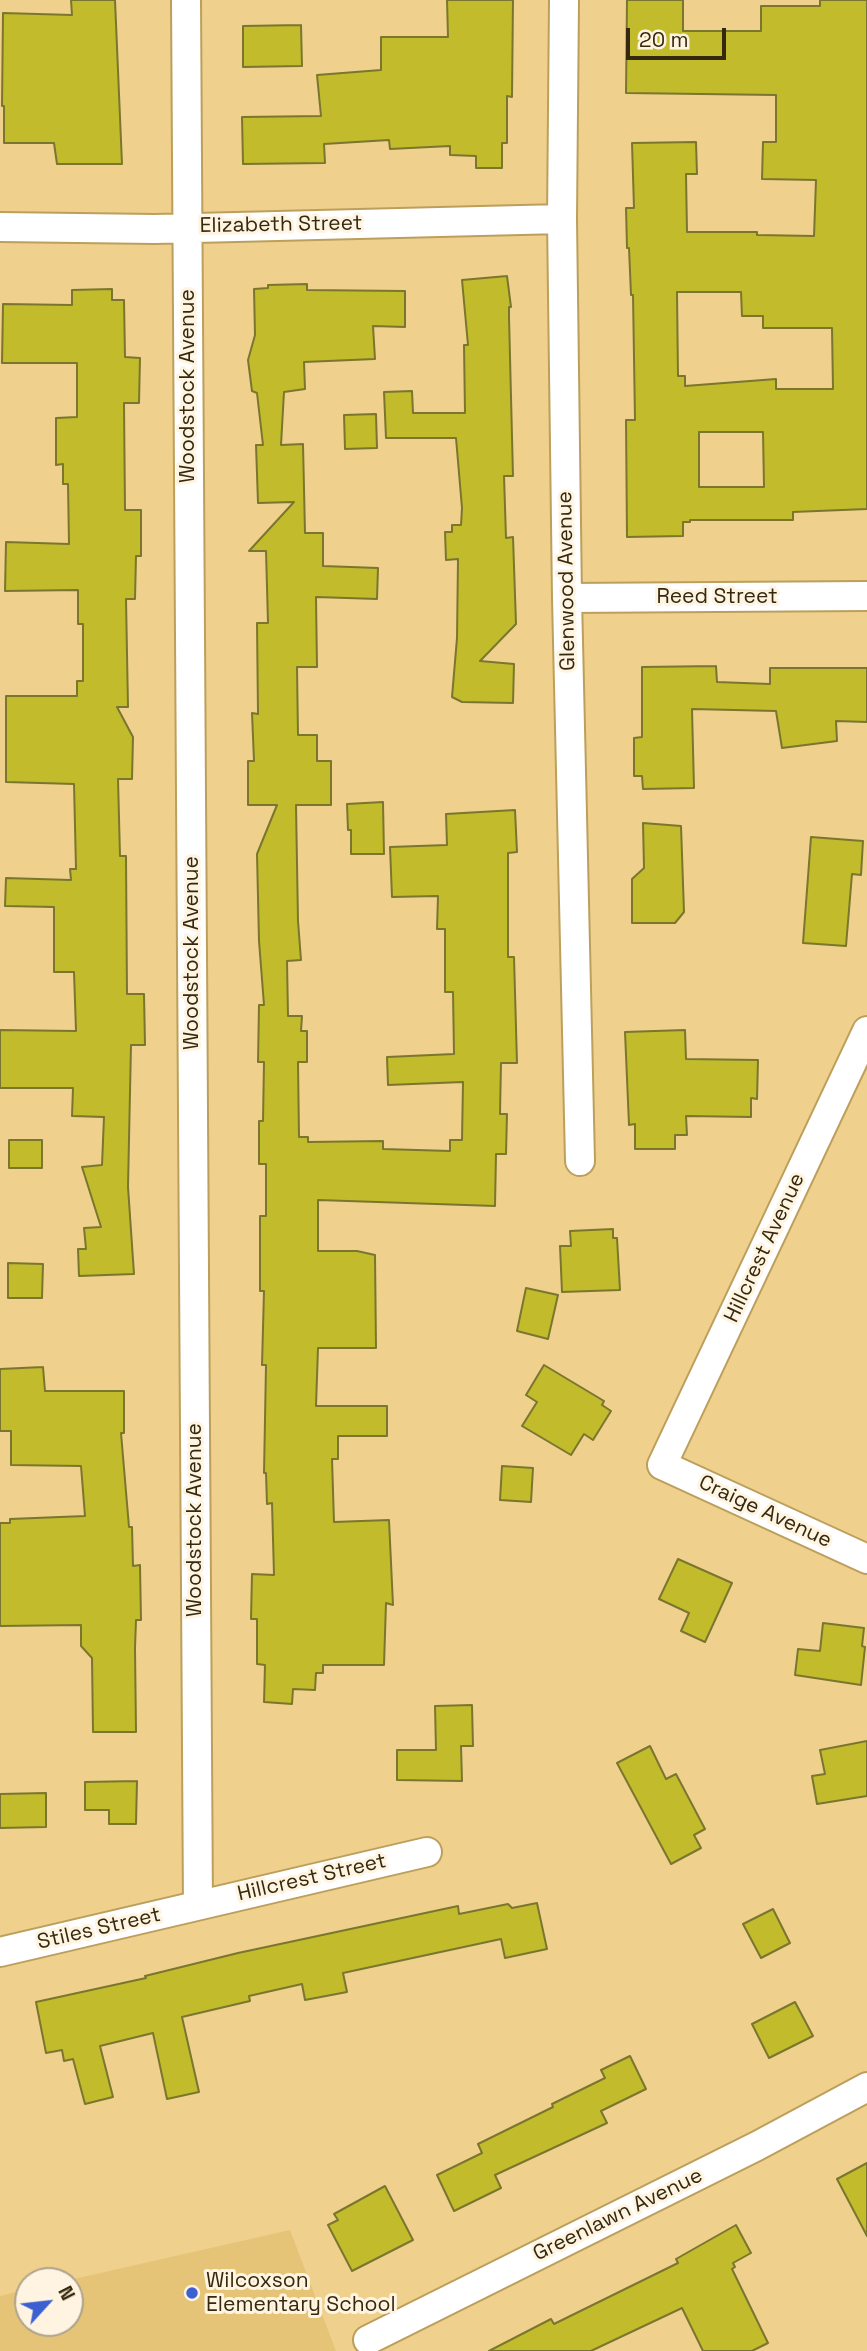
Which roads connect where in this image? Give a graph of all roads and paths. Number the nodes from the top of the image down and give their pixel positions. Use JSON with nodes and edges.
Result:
{"nodes":[{"id":1,"x":186,"y":0,"type":"edge"},
{"id":2,"x":564,"y":0,"type":"edge"},
{"id":3,"x":562,"y":219,"type":"junction"},
{"id":4,"x":0,"y":227,"type":"edge"},
{"id":5,"x":187,"y":228,"type":"junction"},
{"id":6,"x":867,"y":596,"type":"edge"},
{"id":7,"x":567,"y":598,"type":"junction"},
{"id":8,"x":867,"y":1031,"type":"edge"},
{"id":9,"x":580,"y":1161,"type":"dead end"},
{"id":10,"x":662,"y":1465,"type":"joint"},
{"id":11,"x":867,"y":1559,"type":"edge"},
{"id":12,"x":427,"y":1852,"type":"dead end"},
{"id":13,"x":198,"y":1905,"type":"junction"},
{"id":14,"x":0,"y":1952,"type":"edge"},
{"id":15,"x":867,"y":2087,"type":"edge"},
{"id":16,"x":368,"y":2340,"type":"dead end"}],
"edges":[{"from":1,"to":5,"type":"street","name":"Woodstock Avenue"},
{"from":2,"to":3,"type":"street","name":"Glenwood Avenue"},
{"from":3,"to":5,"type":"street","name":"Elizabeth Street"},
{"from":3,"to":7,"type":"street","name":"Glenwood Avenue"},
{"from":4,"to":5,"type":"street","name":"Elizabeth Street"},
{"from":5,"to":13,"type":"street","name":"Woodstock Avenue"},
{"from":6,"to":7,"type":"street","name":"Reed Street"},
{"from":7,"to":9,"type":"street","name":"Glenwood Avenue"},
{"from":8,"to":10,"type":"street","name":"Hillcrest Avenue"},
{"from":10,"to":11,"type":"street","name":"Craige Avenue"},
{"from":12,"to":13,"type":"street","name":"Hillcrest Street"},
{"from":13,"to":14,"type":"street","name":"Stiles Street"},
{"from":15,"to":16,"type":"street","name":"Greenlawn Avenue"}]}
